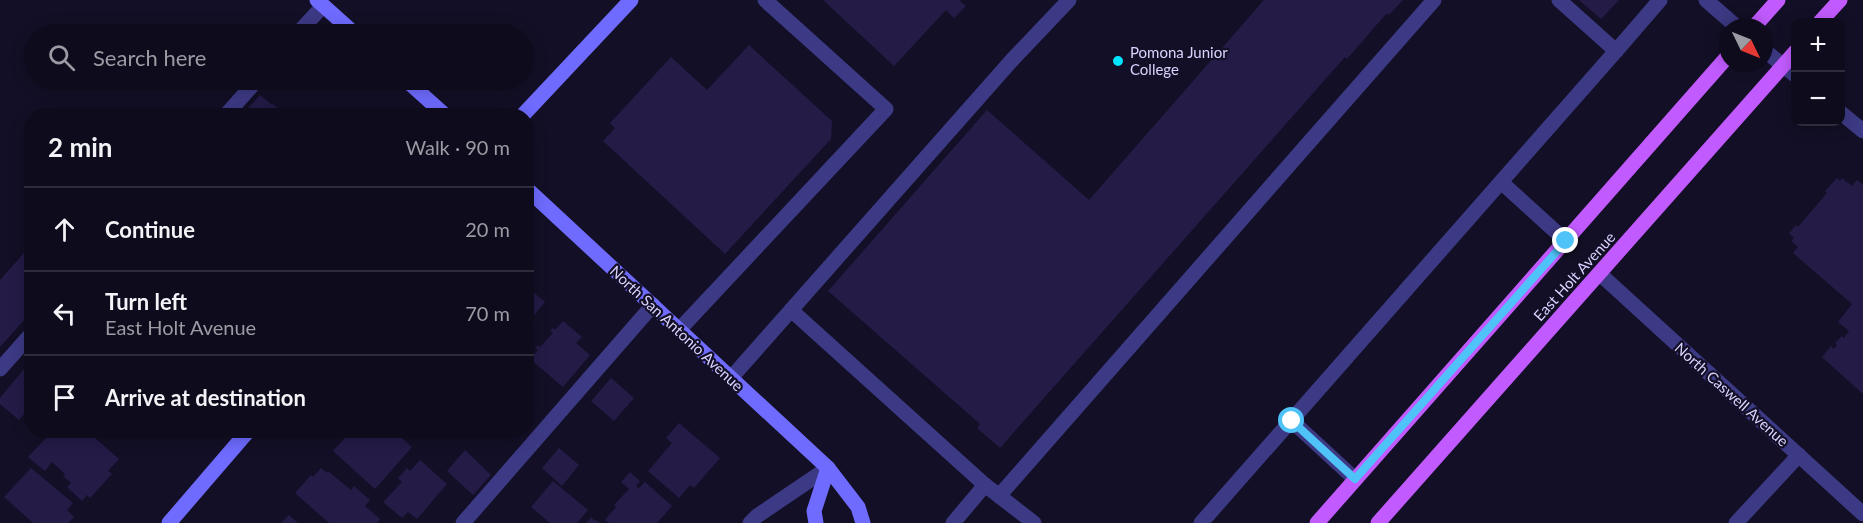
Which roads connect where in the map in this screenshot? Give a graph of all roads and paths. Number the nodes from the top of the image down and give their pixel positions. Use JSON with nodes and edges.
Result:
{"nodes":[{"id":1,"x":631,"y":0,"type":"edge"},
{"id":2,"x":765,"y":0,"type":"edge"},
{"id":3,"x":1068,"y":0,"type":"edge"},
{"id":4,"x":1434,"y":0,"type":"edge"},
{"id":5,"x":1559,"y":0,"type":"edge"},
{"id":6,"x":1660,"y":0,"type":"edge"},
{"id":7,"x":1706,"y":0,"type":"edge"},
{"id":8,"x":1778,"y":0,"type":"edge"},
{"id":9,"x":1840,"y":0,"type":"edge"},
{"id":10,"x":320,"y":3,"type":"edge"},
{"id":11,"x":1727,"y":18,"type":"edge"},
{"id":12,"x":1762,"y":18,"type":"edge"},
{"id":13,"x":1824,"y":18,"type":"edge"},
{"id":14,"x":304,"y":24,"type":"edge"},
{"id":15,"x":344,"y":24,"type":"edge"},
{"id":16,"x":1616,"y":51,"type":"junction"},
{"id":17,"x":1791,"y":56,"type":"edge"},
{"id":18,"x":1773,"y":57,"type":"edge"},
{"id":19,"x":1783,"y":65,"type":"junction"},
{"id":20,"x":1719,"y":66,"type":"edge"},
{"id":21,"x":1791,"y":72,"type":"edge"},
{"id":22,"x":248,"y":90,"type":"edge"},
{"id":23,"x":417,"y":90,"type":"edge"},
{"id":24,"x":232,"y":108,"type":"edge"},
{"id":25,"x":437,"y":108,"type":"edge"},
{"id":26,"x":530,"y":108,"type":"edge"},
{"id":27,"x":1845,"y":116,"type":"edge"},
{"id":28,"x":1863,"y":131,"type":"edge"},
{"id":29,"x":1501,"y":182,"type":"junction"},
{"id":30,"x":534,"y":195,"type":"edge"},
{"id":31,"x":1566,"y":241,"type":"junction"},
{"id":32,"x":1600,"y":274,"type":"junction"},
{"id":33,"x":652,"y":305,"type":"junction"},
{"id":34,"x":791,"y":310,"type":"junction"},
{"id":35,"x":679,"y":330,"type":"junction"},
{"id":36,"x":24,"y":342,"type":"edge"},
{"id":37,"x":0,"y":369,"type":"edge"},
{"id":38,"x":731,"y":378,"type":"junction"},
{"id":39,"x":1292,"y":421,"type":"junction"},
{"id":40,"x":242,"y":438,"type":"edge"},
{"id":41,"x":1799,"y":455,"type":"junction"},
{"id":42,"x":828,"y":468,"type":"junction"},
{"id":43,"x":1355,"y":479,"type":"junction"},
{"id":44,"x":985,"y":485,"type":"junction"},
{"id":45,"x":999,"y":496,"type":"junction"},
{"id":46,"x":1863,"y":514,"type":"edge"},
{"id":47,"x":169,"y":523,"type":"edge"},
{"id":48,"x":463,"y":523,"type":"edge"},
{"id":49,"x":750,"y":523,"type":"edge"},
{"id":50,"x":816,"y":523,"type":"edge"},
{"id":51,"x":863,"y":523,"type":"edge"},
{"id":52,"x":953,"y":523,"type":"edge"},
{"id":53,"x":1034,"y":523,"type":"edge"},
{"id":54,"x":1201,"y":523,"type":"edge"},
{"id":55,"x":1317,"y":523,"type":"edge"},
{"id":56,"x":1378,"y":523,"type":"edge"},
{"id":57,"x":1736,"y":523,"type":"edge"}],
"edges":[{"from":1,"to":26,"type":"main road"},
{"from":2,"to":35,"type":"street"},
{"from":3,"to":34,"type":"street"},
{"from":4,"to":45,"type":"street"},
{"from":5,"to":16,"type":"street"},
{"from":6,"to":16,"type":"street"},
{"from":7,"to":11,"type":"street"},
{"from":8,"to":12,"type":"main road"},
{"from":9,"to":13,"type":"main road"},
{"from":10,"to":14,"type":"street"},
{"from":10,"to":15,"type":"main road"},
{"from":16,"to":29,"type":"street"},
{"from":17,"to":19,"type":"main road","name":"East Holt Avenue"},
{"from":18,"to":19,"type":"street"},
{"from":19,"to":21,"type":"street"},
{"from":19,"to":32,"type":"main road","name":"East Holt Avenue"},
{"from":20,"to":31,"type":"main road","name":"East Holt Avenue"},
{"from":22,"to":24,"type":"street"},
{"from":23,"to":25,"type":"main road"},
{"from":27,"to":28,"type":"street"},
{"from":29,"to":31,"type":"street"},
{"from":29,"to":39,"type":"street"},
{"from":30,"to":33,"type":"main road","name":"North San Antonio Avenue"},
{"from":31,"to":43,"type":"main road","name":"East Holt Avenue"},
{"from":32,"to":41,"type":"street","name":"North Caswell Avenue"},
{"from":32,"to":56,"type":"main road","name":"East Holt Avenue"},
{"from":33,"to":35,"type":"main road","name":"North San Antonio Avenue"},
{"from":33,"to":48,"type":"street"},
{"from":34,"to":38,"type":"street"},
{"from":34,"to":44,"type":"street"},
{"from":35,"to":38,"type":"main road","name":"North San Antonio Avenue"},
{"from":36,"to":37,"type":"street"},
{"from":38,"to":42,"type":"main road","name":"North San Antonio Avenue"},
{"from":39,"to":43,"type":"street"},
{"from":39,"to":54,"type":"street"},
{"from":40,"to":47,"type":"main road"},
{"from":41,"to":46,"type":"street","name":"North Caswell Avenue"},
{"from":41,"to":57,"type":"street"},
{"from":42,"to":49,"type":"street"},
{"from":42,"to":50,"type":"main road"},
{"from":42,"to":51,"type":"main road","name":"North San Antonio Avenue"},
{"from":43,"to":55,"type":"main road","name":"East Holt Avenue"},
{"from":44,"to":45,"type":"street"},
{"from":44,"to":52,"type":"street"},
{"from":45,"to":53,"type":"street"}]}
